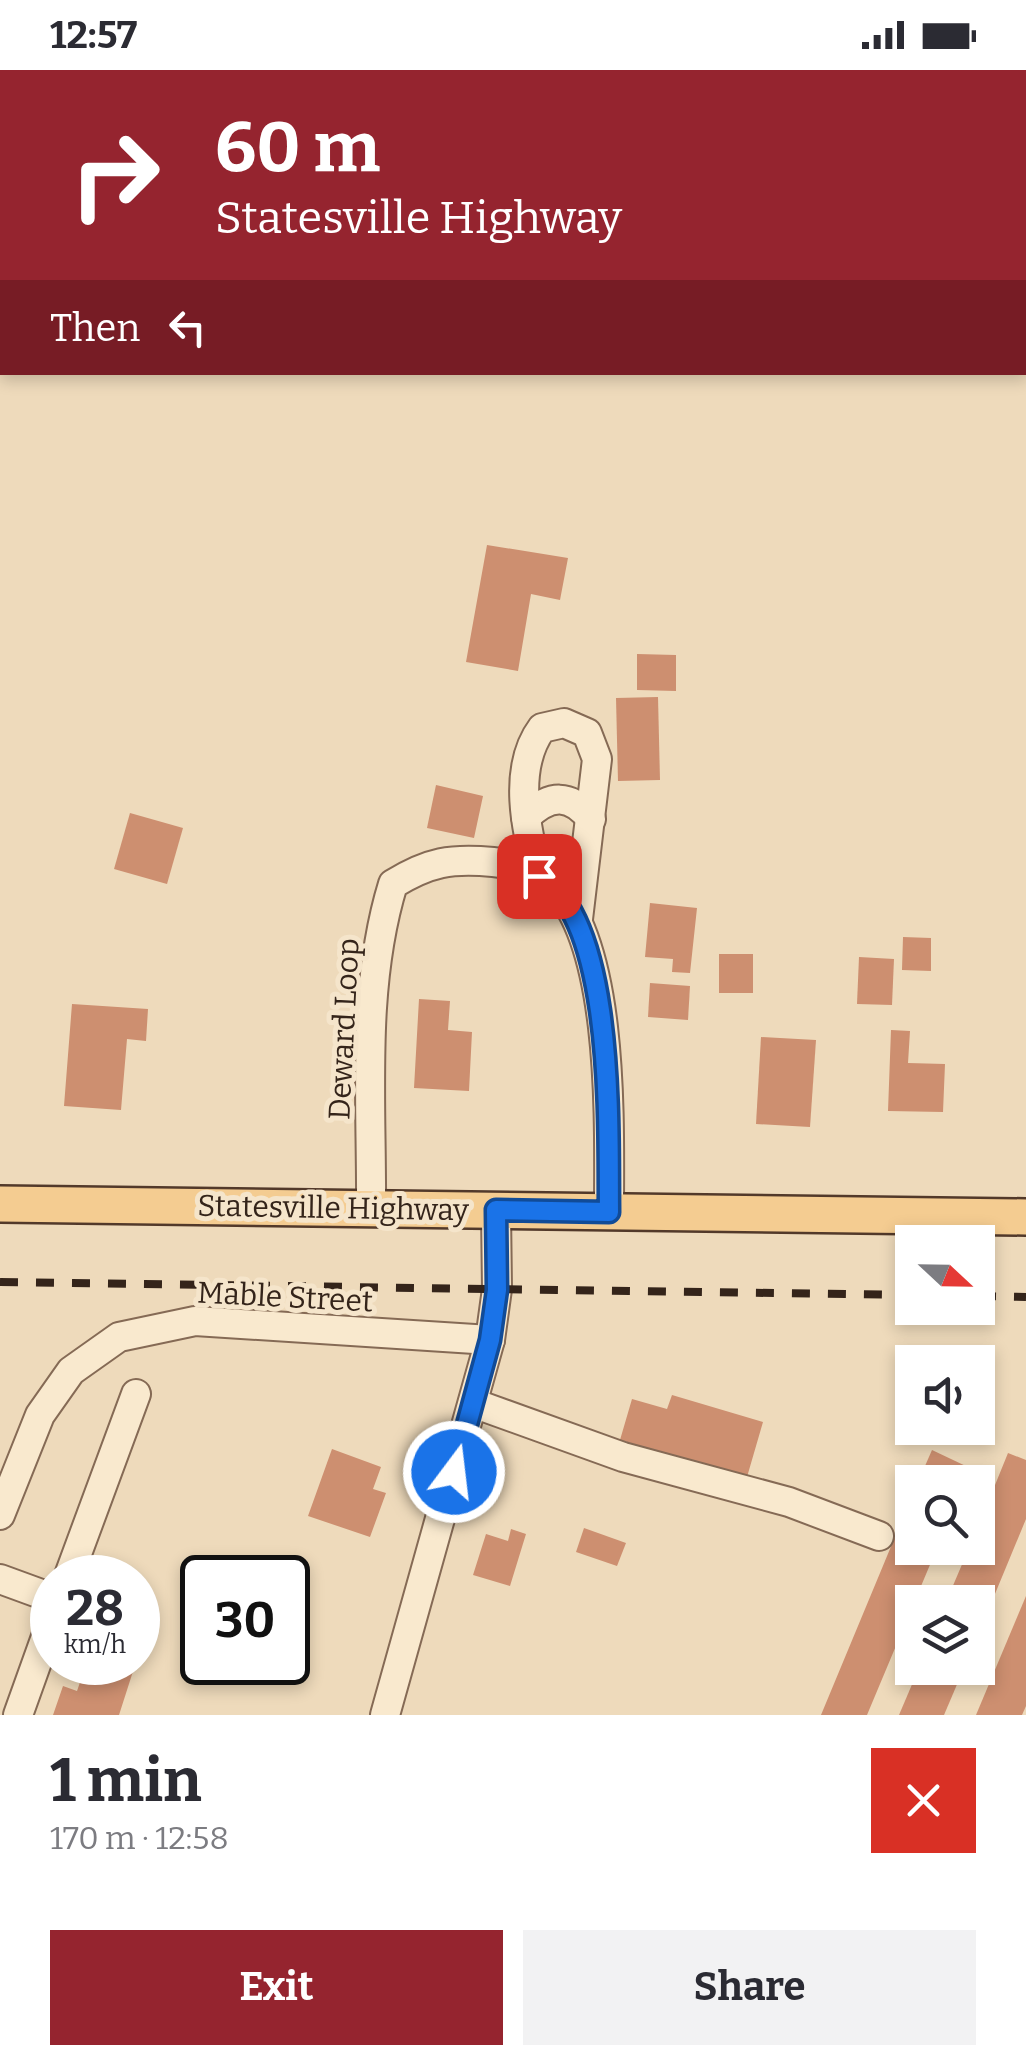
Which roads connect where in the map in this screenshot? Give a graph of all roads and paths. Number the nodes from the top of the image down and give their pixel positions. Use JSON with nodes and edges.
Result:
{"nodes":[{"id":1,"x":526,"y":817,"type":"junction"},
{"id":2,"x":591,"y":819,"type":"junction"},
{"id":3,"x":539,"y":876,"type":"junction"},
{"id":4,"x":578,"y":919,"type":"junction"},
{"id":5,"x":0,"y":1204,"type":"edge"},
{"id":6,"x":371,"y":1209,"type":"junction"},
{"id":7,"x":496,"y":1210,"type":"junction"},
{"id":8,"x":609,"y":1212,"type":"junction"},
{"id":9,"x":1026,"y":1217,"type":"edge"},
{"id":10,"x":490,"y":1340,"type":"junction"},
{"id":11,"x":136,"y":1394,"type":"dead end"},
{"id":12,"x":473,"y":1403,"type":"junction"},
{"id":13,"x":0,"y":1516,"type":"edge"},
{"id":14,"x":880,"y":1536,"type":"dead end"},
{"id":15,"x":76,"y":1555,"type":"edge"},
{"id":16,"x":0,"y":1579,"type":"edge"},
{"id":17,"x":30,"y":1590,"type":"edge"},
{"id":18,"x":30,"y":1681,"type":"edge"},
{"id":19,"x":18,"y":1715,"type":"edge"},
{"id":20,"x":385,"y":1715,"type":"edge"}],
"edges":[{"from":1,"to":2,"type":"street"},
{"from":1,"to":2,"type":"street"},
{"from":1,"to":3,"type":"street"},
{"from":2,"to":4,"type":"street"},
{"from":3,"to":4,"type":"street","name":"Deward Loop"},
{"from":3,"to":6,"type":"street","name":"Deward Loop"},
{"from":4,"to":8,"type":"street","name":"Deward Loop"},
{"from":5,"to":6,"type":"main road","name":"Statesville Highway"},
{"from":6,"to":7,"type":"main road","name":"Statesville Highway"},
{"from":7,"to":8,"type":"main road","name":"Statesville Highway"},
{"from":7,"to":10,"type":"street"},
{"from":8,"to":9,"type":"main road","name":"Statesville Highway"},
{"from":10,"to":12,"type":"street"},
{"from":10,"to":13,"type":"street","name":"Mable Street"},
{"from":11,"to":15,"type":"street"},
{"from":12,"to":14,"type":"street"},
{"from":12,"to":20,"type":"street"},
{"from":16,"to":17,"type":"street"},
{"from":18,"to":19,"type":"street"}]}
